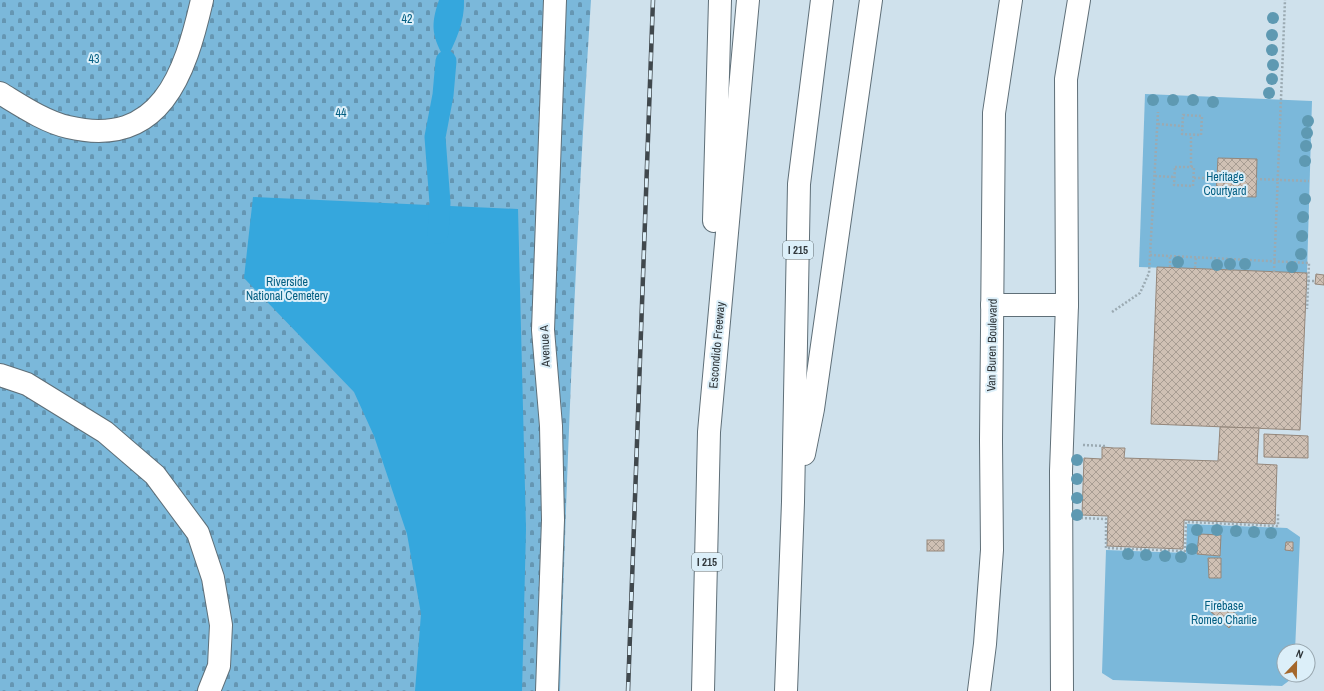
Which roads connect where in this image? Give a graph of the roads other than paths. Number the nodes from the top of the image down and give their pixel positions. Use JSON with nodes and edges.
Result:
{"nodes":[{"id":1,"x":202,"y":0,"type":"edge"},
{"id":2,"x":555,"y":0,"type":"edge"},
{"id":3,"x":720,"y":0,"type":"edge"},
{"id":4,"x":748,"y":0,"type":"edge"},
{"id":5,"x":822,"y":0,"type":"edge"},
{"id":6,"x":871,"y":0,"type":"edge"},
{"id":7,"x":1011,"y":0,"type":"edge"},
{"id":8,"x":1080,"y":0,"type":"edge"},
{"id":9,"x":0,"y":93,"type":"edge"},
{"id":10,"x":992,"y":305,"type":"junction"},
{"id":11,"x":1067,"y":305,"type":"junction"},
{"id":12,"x":0,"y":375,"type":"edge"},
{"id":13,"x":709,"y":432,"type":"junction"},
{"id":14,"x":793,"y":502,"type":"junction"},
{"id":15,"x":209,"y":691,"type":"edge"},
{"id":16,"x":547,"y":691,"type":"edge"},
{"id":17,"x":703,"y":691,"type":"edge"},
{"id":18,"x":786,"y":691,"type":"edge"},
{"id":19,"x":979,"y":691,"type":"edge"},
{"id":20,"x":1062,"y":691,"type":"edge"}],
"edges":[{"from":1,"to":9,"type":"main road"},
{"from":2,"to":16,"type":"main road","name":"Avenue A"},
{"from":3,"to":13,"type":"main road"},
{"from":4,"to":13,"type":"main road","name":"Escondido Freeway","number":"I 215"},
{"from":5,"to":14,"type":"main road","number":"I 215"},
{"from":6,"to":14,"type":"main road"},
{"from":7,"to":10,"type":"main road","name":"Van Buren Boulevard"},
{"from":8,"to":11,"type":"main road"},
{"from":10,"to":11,"type":"main road"},
{"from":10,"to":19,"type":"main road","name":"Van Buren Boulevard"},
{"from":11,"to":20,"type":"main road"},
{"from":12,"to":15,"type":"main road"},
{"from":13,"to":17,"type":"main road","name":"Escondido Freeway","number":"I 215"},
{"from":14,"to":18,"type":"main road","number":"I 215"}]}
